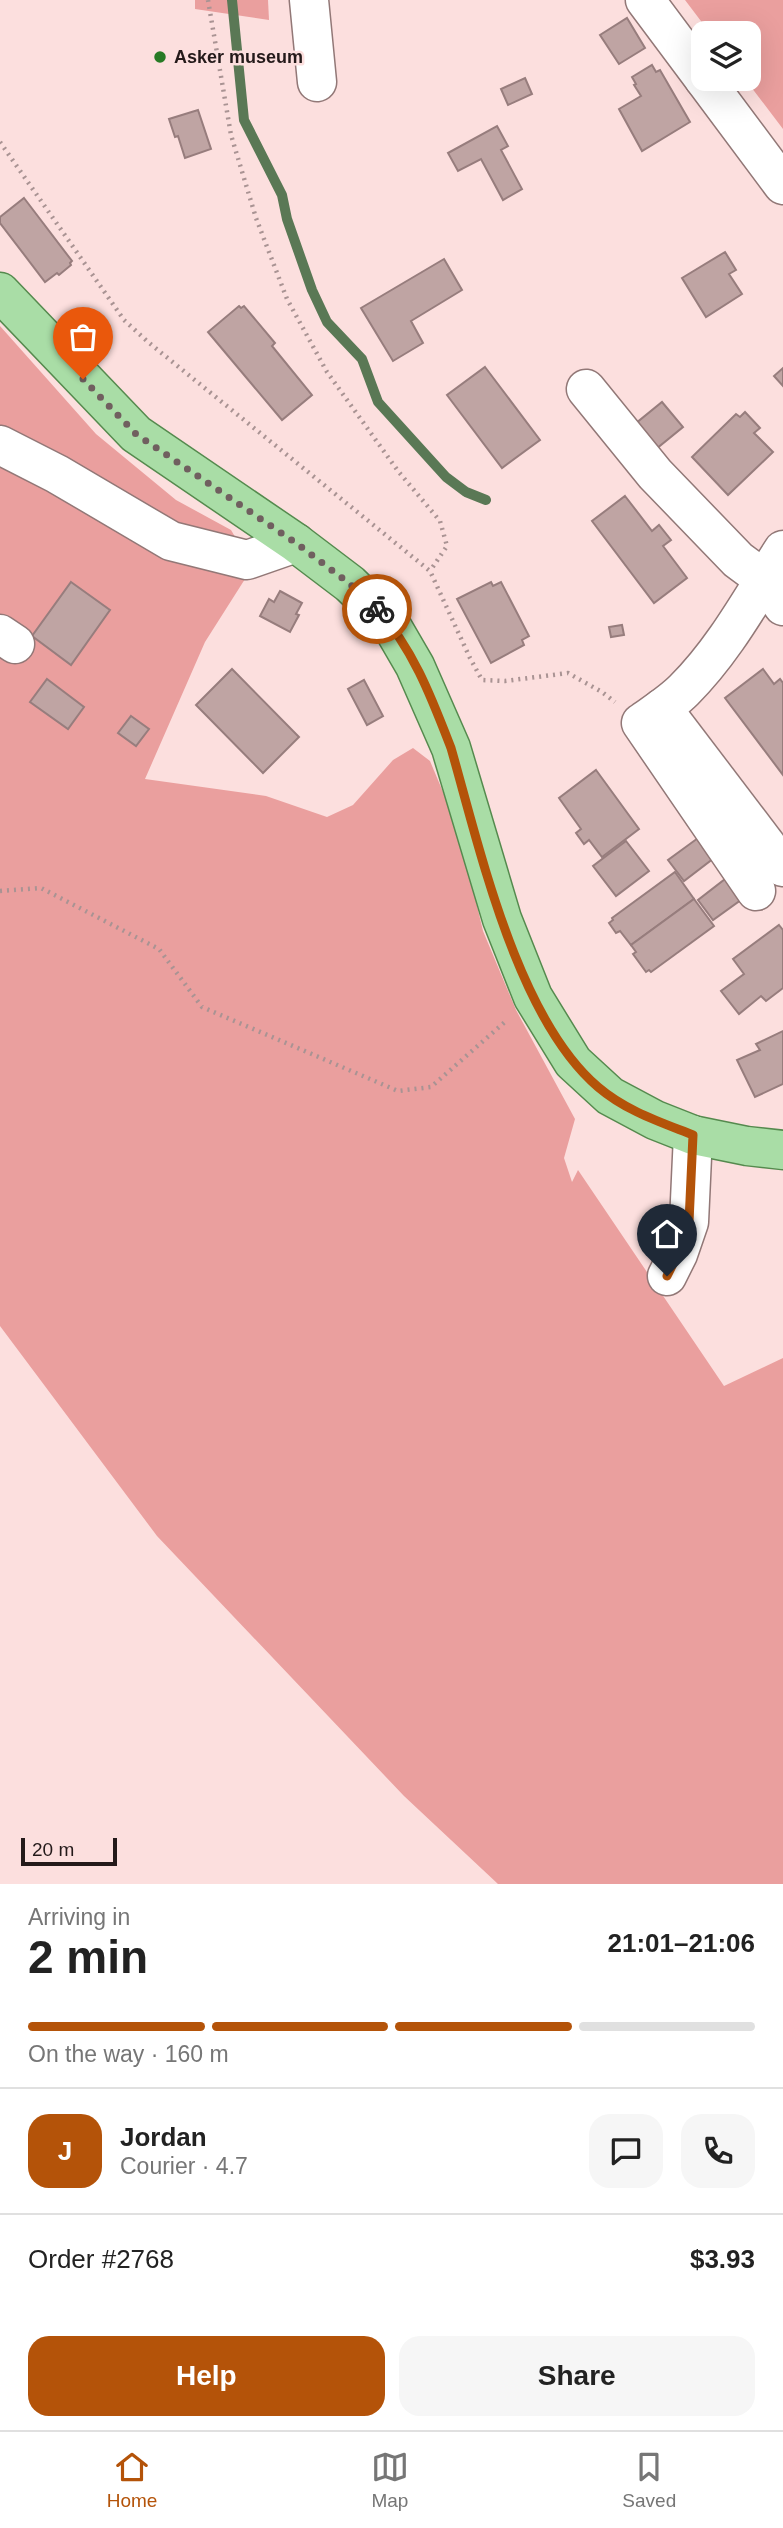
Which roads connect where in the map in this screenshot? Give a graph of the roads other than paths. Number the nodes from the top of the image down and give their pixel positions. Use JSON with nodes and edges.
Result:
{"nodes":[{"id":1,"x":309,"y":0,"type":"edge"},
{"id":2,"x":645,"y":0,"type":"edge"},
{"id":3,"x":691,"y":62,"type":"edge"},
{"id":4,"x":317,"y":82,"type":"dead end"},
{"id":5,"x":713,"y":91,"type":"edge"},
{"id":6,"x":783,"y":185,"type":"edge"},
{"id":7,"x":0,"y":292,"type":"edge"},
{"id":8,"x":586,"y":389,"type":"dead end"},
{"id":9,"x":0,"y":445,"type":"edge"},
{"id":10,"x":296,"y":543,"type":"junction"},
{"id":11,"x":777,"y":579,"type":"edge"},
{"id":12,"x":770,"y":879,"type":"edge"},
{"id":13,"x":693,"y":1135,"type":"junction"},
{"id":14,"x":783,"y":1150,"type":"edge"},
{"id":15,"x":667,"y":1276,"type":"dead end"}],
"edges":[{"from":1,"to":4,"type":"street"},
{"from":2,"to":3,"type":"street"},
{"from":5,"to":6,"type":"street"},
{"from":7,"to":10,"type":"main road"},
{"from":8,"to":11,"type":"street"},
{"from":9,"to":10,"type":"street"},
{"from":10,"to":13,"type":"main road"},
{"from":11,"to":12,"type":"street"},
{"from":13,"to":14,"type":"main road"},
{"from":13,"to":15,"type":"street"}]}
